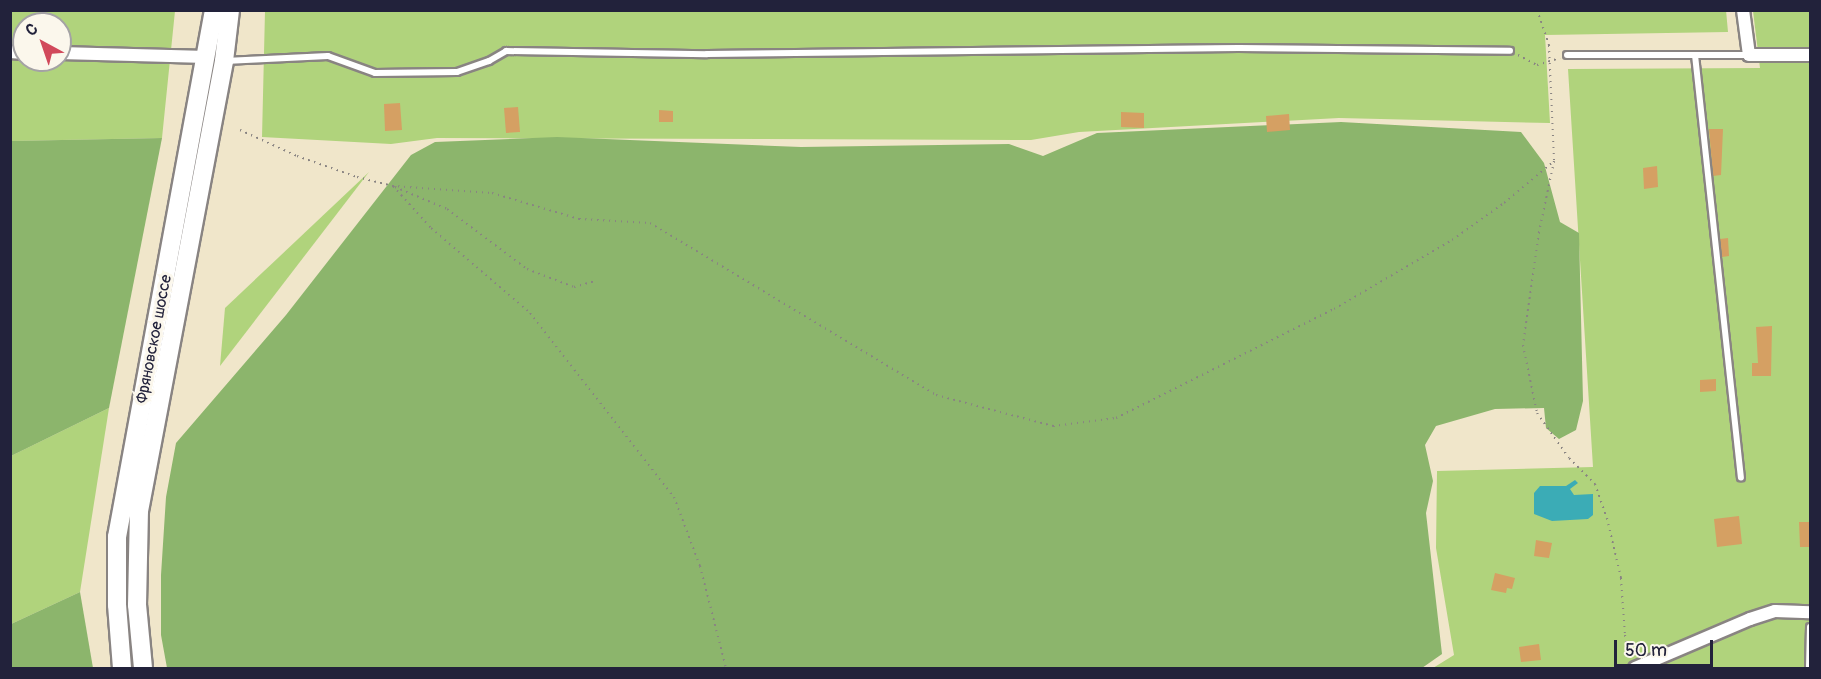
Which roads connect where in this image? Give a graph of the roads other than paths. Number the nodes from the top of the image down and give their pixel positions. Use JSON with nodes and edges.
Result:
{"nodes":[{"id":1,"x":214,"y":10,"type":"edge"},
{"id":2,"x":230,"y":10,"type":"edge"},
{"id":3,"x":1743,"y":10,"type":"edge"},
{"id":4,"x":1510,"y":51,"type":"road end"},
{"id":5,"x":72,"y":53,"type":"edge"},
{"id":6,"x":1567,"y":55,"type":"road end"},
{"id":7,"x":1695,"y":55,"type":"junction"},
{"id":8,"x":1749,"y":55,"type":"junction"},
{"id":9,"x":1810,"y":55,"type":"edge"},
{"id":10,"x":216,"y":59,"type":"junction"},
{"id":11,"x":1741,"y":478,"type":"dead end"},
{"id":12,"x":1810,"y":612,"type":"edge"},
{"id":13,"x":1810,"y":627,"type":"edge"},
{"id":14,"x":1632,"y":663,"type":"edge"},
{"id":15,"x":122,"y":669,"type":"edge"},
{"id":16,"x":143,"y":669,"type":"edge"},
{"id":17,"x":1809,"y":669,"type":"edge"}],
"edges":[{"from":1,"to":10,"type":"main road","name":"Фряновское шоссе"},
{"from":2,"to":10,"type":"main road","name":"Фряновское шоссе"},
{"from":3,"to":8,"type":"street"},
{"from":4,"to":10,"type":"lane"},
{"from":5,"to":10,"type":"street"},
{"from":6,"to":7,"type":"lane"},
{"from":7,"to":8,"type":"lane"},
{"from":7,"to":11,"type":"lane"},
{"from":8,"to":9,"type":"street"},
{"from":10,"to":15,"type":"main road","name":"Фряновское шоссе"},
{"from":10,"to":16,"type":"main road","name":"Фряновское шоссе"},
{"from":12,"to":14,"type":"street"},
{"from":13,"to":17,"type":"lane"}]}
